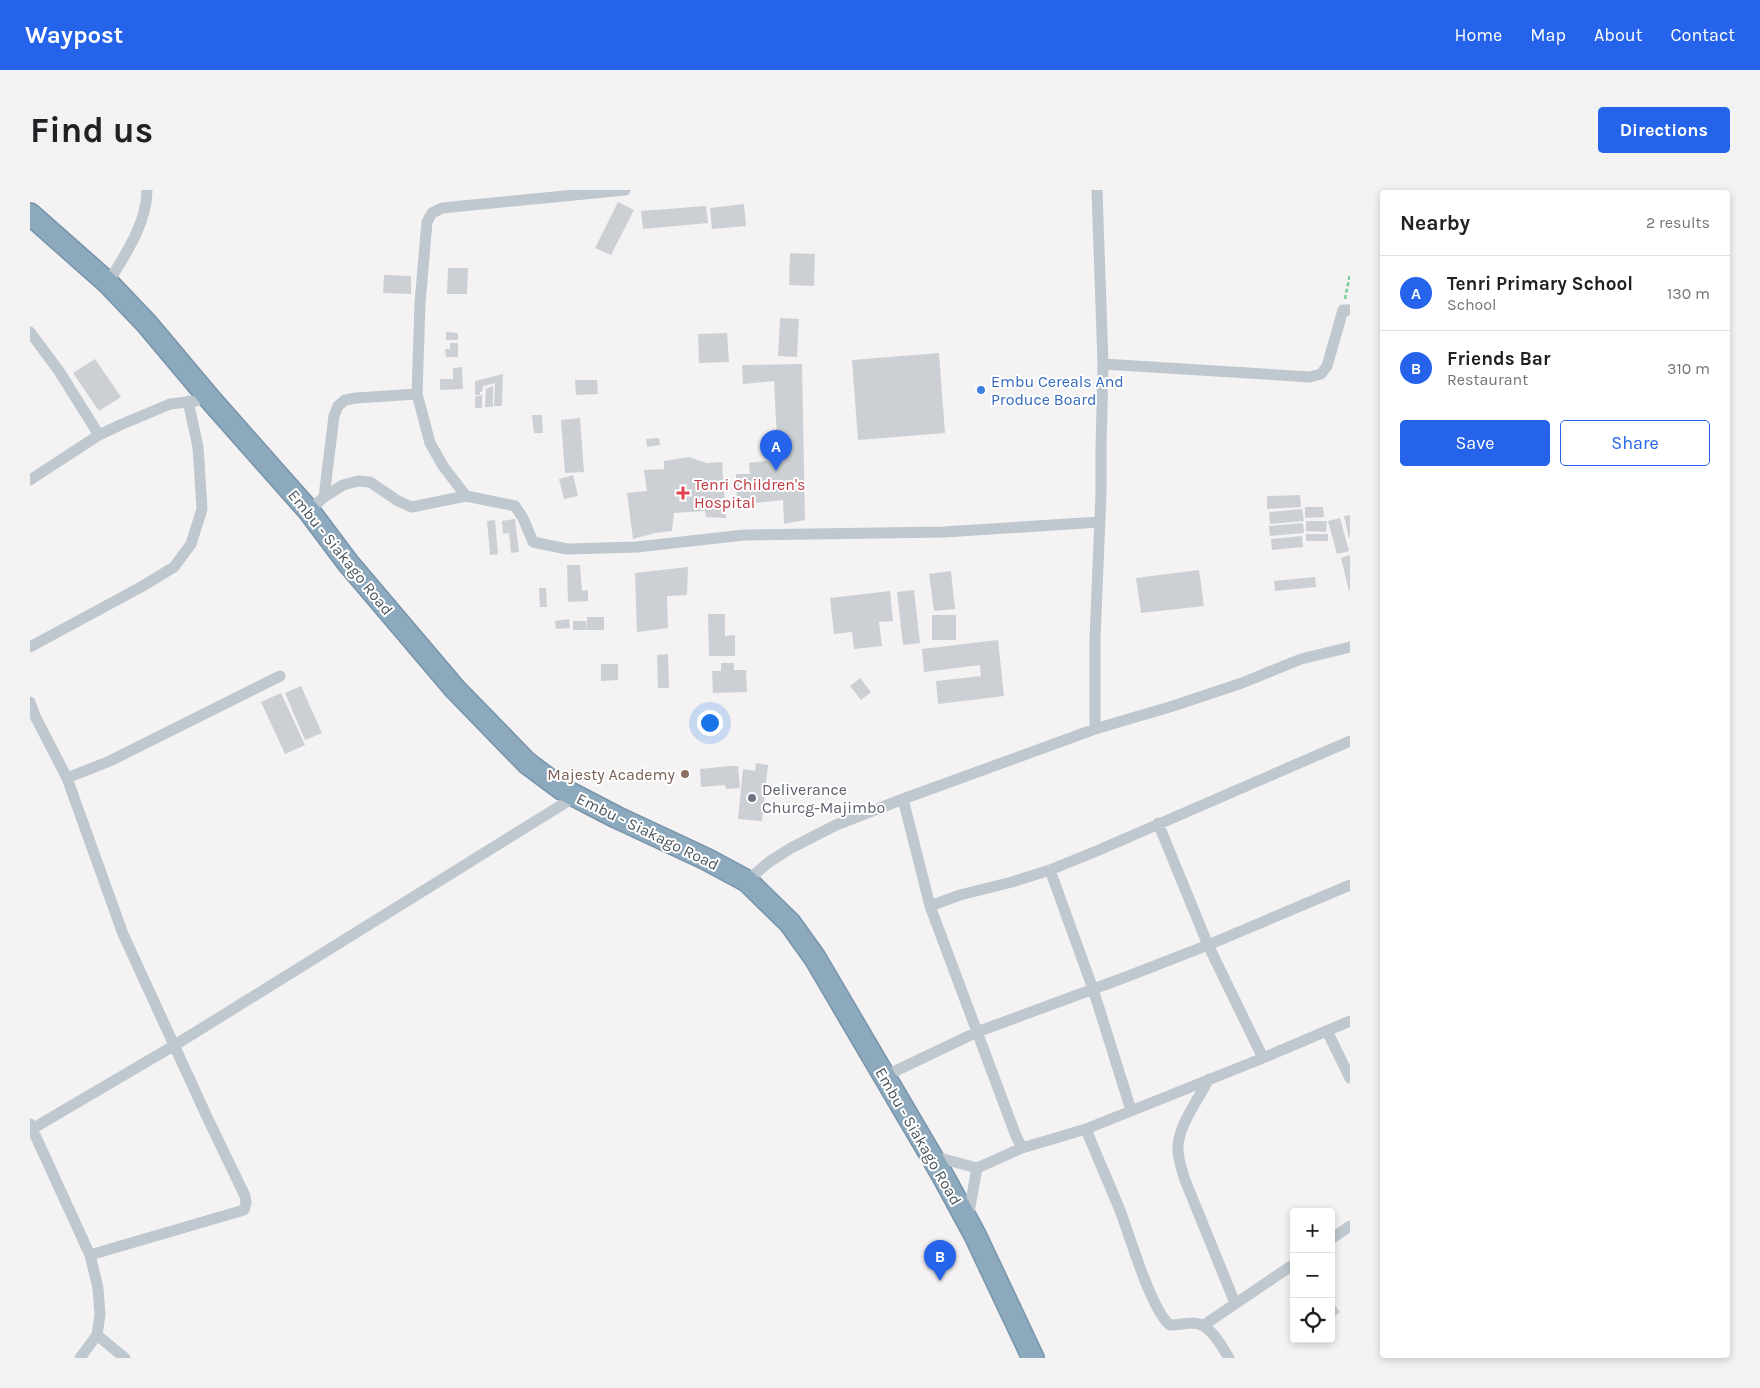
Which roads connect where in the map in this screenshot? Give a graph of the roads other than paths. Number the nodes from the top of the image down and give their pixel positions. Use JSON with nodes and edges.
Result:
{"nodes":[{"id":1,"x":147,"y":190,"type":"edge"},
{"id":2,"x":625,"y":190,"type":"edge"},
{"id":3,"x":1097,"y":190,"type":"edge"},
{"id":4,"x":30,"y":214,"type":"edge"},
{"id":5,"x":108,"y":283,"type":"junction"},
{"id":6,"x":1346,"y":310,"type":"edge"},
{"id":7,"x":30,"y":332,"type":"edge"},
{"id":8,"x":1103,"y":364,"type":"junction"},
{"id":9,"x":417,"y":394,"type":"junction"},
{"id":10,"x":210,"y":399,"type":"junction"},
{"id":11,"x":188,"y":401,"type":"junction"},
{"id":12,"x":99,"y":435,"type":"junction"},
{"id":13,"x":30,"y":480,"type":"edge"},
{"id":14,"x":466,"y":496,"type":"junction"},
{"id":15,"x":316,"y":504,"type":"junction"},
{"id":16,"x":1100,"y":522,"type":"junction"},
{"id":17,"x":30,"y":647,"type":"edge"},
{"id":18,"x":1350,"y":647,"type":"edge"},
{"id":19,"x":280,"y":676,"type":"dead end"},
{"id":20,"x":30,"y":702,"type":"edge"},
{"id":21,"x":32,"y":718,"type":"edge"},
{"id":22,"x":1095,"y":729,"type":"junction"},
{"id":23,"x":1350,"y":741,"type":"edge"},
{"id":24,"x":67,"y":778,"type":"junction"},
{"id":25,"x":576,"y":796,"type":"junction"},
{"id":26,"x":903,"y":799,"type":"junction"},
{"id":27,"x":1158,"y":824,"type":"junction"},
{"id":28,"x":1050,"y":870,"type":"junction"},
{"id":29,"x":747,"y":881,"type":"junction"},
{"id":30,"x":1350,"y":885,"type":"edge"},
{"id":31,"x":930,"y":906,"type":"junction"},
{"id":32,"x":1208,"y":945,"type":"junction"},
{"id":33,"x":1093,"y":989,"type":"junction"},
{"id":34,"x":1350,"y":1021,"type":"edge"},
{"id":35,"x":1327,"y":1031,"type":"junction"},
{"id":36,"x":977,"y":1032,"type":"junction"},
{"id":37,"x":175,"y":1045,"type":"junction"},
{"id":38,"x":1263,"y":1058,"type":"junction"},
{"id":39,"x":885,"y":1076,"type":"junction"},
{"id":40,"x":1350,"y":1078,"type":"edge"},
{"id":41,"x":1209,"y":1079,"type":"junction"},
{"id":42,"x":1131,"y":1110,"type":"junction"},
{"id":43,"x":31,"y":1127,"type":"edge"},
{"id":44,"x":1086,"y":1128,"type":"junction"},
{"id":45,"x":1022,"y":1148,"type":"junction"},
{"id":46,"x":931,"y":1156,"type":"junction"},
{"id":47,"x":977,"y":1168,"type":"junction"},
{"id":48,"x":968,"y":1221,"type":"junction"},
{"id":49,"x":1350,"y":1226,"type":"edge"},
{"id":50,"x":1335,"y":1235,"type":"edge"},
{"id":51,"x":90,"y":1255,"type":"junction"},
{"id":52,"x":1290,"y":1267,"type":"edge"},
{"id":53,"x":1235,"y":1303,"type":"junction"},
{"id":54,"x":1204,"y":1325,"type":"junction"},
{"id":55,"x":97,"y":1335,"type":"junction"},
{"id":56,"x":80,"y":1358,"type":"edge"},
{"id":57,"x":125,"y":1358,"type":"edge"},
{"id":58,"x":1033,"y":1358,"type":"edge"},
{"id":59,"x":1229,"y":1358,"type":"edge"}],
"edges":[{"from":1,"to":5,"type":"street"},
{"from":2,"to":9,"type":"street"},
{"from":3,"to":8,"type":"street"},
{"from":4,"to":5,"type":"highway","name":"Embu - Siakago Road"},
{"from":5,"to":10,"type":"highway","name":"Embu - Siakago Road"},
{"from":6,"to":8,"type":"street"},
{"from":7,"to":12,"type":"street"},
{"from":8,"to":16,"type":"street"},
{"from":9,"to":14,"type":"street"},
{"from":9,"to":15,"type":"street"},
{"from":10,"to":11,"type":"street"},
{"from":10,"to":15,"type":"highway","name":"Embu - Siakago Road"},
{"from":11,"to":12,"type":"street"},
{"from":11,"to":17,"type":"street"},
{"from":12,"to":13,"type":"street"},
{"from":14,"to":15,"type":"street"},
{"from":14,"to":16,"type":"street"},
{"from":15,"to":25,"type":"highway","name":"Embu - Siakago Road"},
{"from":16,"to":22,"type":"street"},
{"from":18,"to":22,"type":"street"},
{"from":19,"to":24,"type":"street"},
{"from":20,"to":21,"type":"street"},
{"from":21,"to":24,"type":"street"},
{"from":22,"to":26,"type":"street"},
{"from":23,"to":27,"type":"street"},
{"from":24,"to":37,"type":"street"},
{"from":25,"to":29,"type":"highway","name":"Embu - Siakago Road"},
{"from":25,"to":37,"type":"street"},
{"from":26,"to":29,"type":"street"},
{"from":26,"to":31,"type":"street"},
{"from":27,"to":28,"type":"street"},
{"from":27,"to":32,"type":"street"},
{"from":28,"to":31,"type":"street"},
{"from":28,"to":33,"type":"street"},
{"from":29,"to":39,"type":"highway","name":"Embu - Siakago Road"},
{"from":30,"to":32,"type":"street"},
{"from":31,"to":36,"type":"street"},
{"from":32,"to":33,"type":"street"},
{"from":32,"to":38,"type":"street"},
{"from":33,"to":36,"type":"street"},
{"from":33,"to":42,"type":"street"},
{"from":34,"to":35,"type":"street"},
{"from":35,"to":38,"type":"street"},
{"from":35,"to":40,"type":"street"},
{"from":36,"to":39,"type":"street"},
{"from":36,"to":45,"type":"street"},
{"from":37,"to":43,"type":"street"},
{"from":37,"to":51,"type":"street"},
{"from":38,"to":41,"type":"street"},
{"from":39,"to":46,"type":"highway","name":"Embu - Siakago Road"},
{"from":41,"to":42,"type":"street"},
{"from":41,"to":53,"type":"street"},
{"from":42,"to":44,"type":"street"},
{"from":43,"to":51,"type":"street"},
{"from":44,"to":45,"type":"street"},
{"from":44,"to":54,"type":"street"},
{"from":45,"to":47,"type":"street"},
{"from":46,"to":47,"type":"street"},
{"from":46,"to":48,"type":"highway","name":"Embu - Siakago Road"},
{"from":47,"to":48,"type":"street"},
{"from":48,"to":58,"type":"highway","name":"Embu - Siakago Road"},
{"from":49,"to":50,"type":"street"},
{"from":51,"to":55,"type":"street"},
{"from":52,"to":53,"type":"street"},
{"from":53,"to":54,"type":"street"},
{"from":54,"to":59,"type":"street"},
{"from":55,"to":56,"type":"street"},
{"from":55,"to":57,"type":"street"}]}
